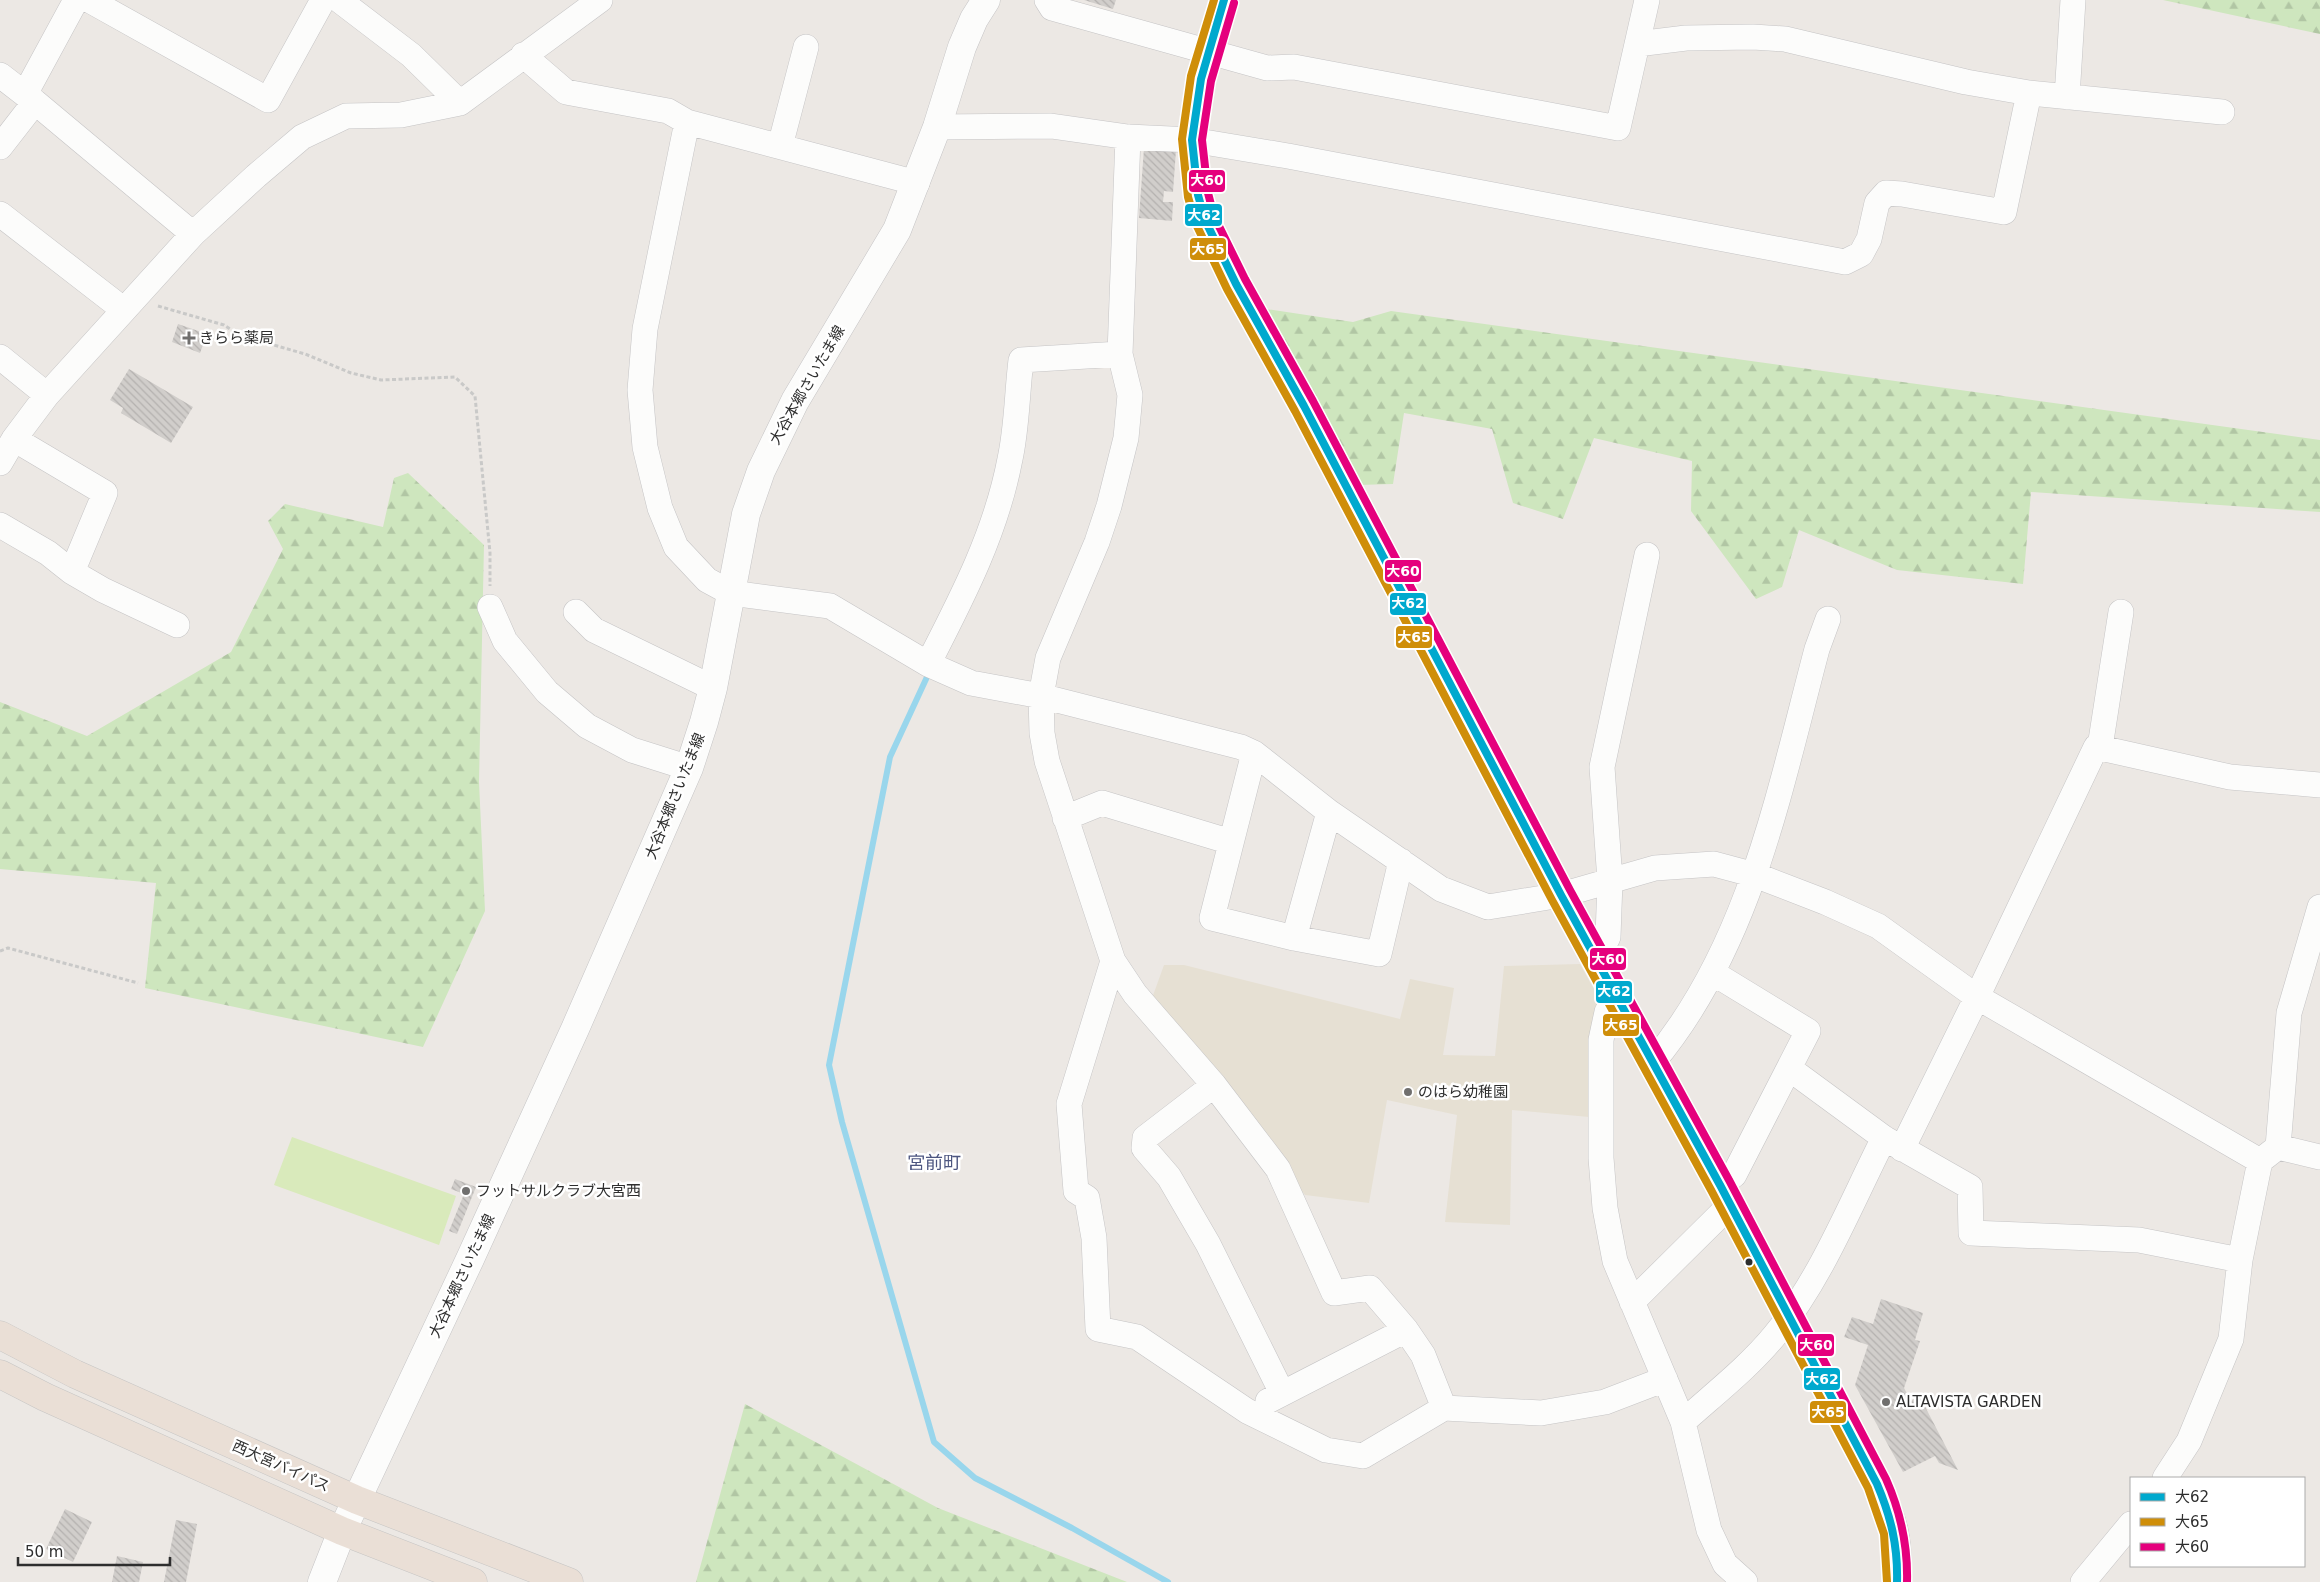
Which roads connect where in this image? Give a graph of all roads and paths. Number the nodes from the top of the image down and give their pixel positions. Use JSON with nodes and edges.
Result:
{"nodes":[{"id":1,"x":76,"y":0,"type":"edge"},
{"id":2,"x":89,"y":0,"type":"edge"},
{"id":3,"x":323,"y":0,"type":"edge"},
{"id":4,"x":340,"y":0,"type":"edge"},
{"id":5,"x":600,"y":0,"type":"edge"},
{"id":6,"x":986,"y":0,"type":"edge"},
{"id":7,"x":1047,"y":0,"type":"edge"},
{"id":8,"x":1224,"y":0,"type":"edge"},
{"id":9,"x":1648,"y":0,"type":"edge"},
{"id":10,"x":2074,"y":0,"type":"edge"},
{"id":11,"x":1637,"y":44,"type":"junction"},
{"id":12,"x":806,"y":47,"type":"dead end"},
{"id":13,"x":1207,"y":53,"type":"junction"},
{"id":14,"x":523,"y":55,"type":"junction"},
{"id":15,"x":0,"y":75,"type":"edge"},
{"id":16,"x":2029,"y":93,"type":"junction"},
{"id":17,"x":2067,"y":97,"type":"junction"},
{"id":18,"x":30,"y":98,"type":"junction"},
{"id":19,"x":460,"y":103,"type":"junction"},
{"id":20,"x":2222,"y":112,"type":"dead end"},
{"id":21,"x":687,"y":122,"type":"junction"},
{"id":22,"x":938,"y":127,"type":"junction"},
{"id":23,"x":1128,"y":137,"type":"junction"},
{"id":24,"x":1192,"y":140,"type":"junction"},
{"id":25,"x":780,"y":146,"type":"junction"},
{"id":26,"x":0,"y":147,"type":"edge"},
{"id":27,"x":917,"y":183,"type":"junction"},
{"id":28,"x":0,"y":214,"type":"edge"},
{"id":29,"x":193,"y":234,"type":"junction"},
{"id":30,"x":131,"y":303,"type":"junction"},
{"id":31,"x":1120,"y":354,"type":"junction"},
{"id":32,"x":0,"y":357,"type":"edge"},
{"id":33,"x":46,"y":395,"type":"junction"},
{"id":34,"x":14,"y":439,"type":"junction"},
{"id":35,"x":0,"y":463,"type":"edge"},
{"id":36,"x":0,"y":525,"type":"edge"},
{"id":37,"x":1646,"y":555,"type":"dead end"},
{"id":38,"x":72,"y":572,"type":"junction"},
{"id":39,"x":731,"y":594,"type":"junction"},
{"id":40,"x":490,"y":607,"type":"joint"},
{"id":41,"x":576,"y":612,"type":"dead end"},
{"id":42,"x":2121,"y":612,"type":"dead end"},
{"id":43,"x":1828,"y":619,"type":"dead end"},
{"id":44,"x":177,"y":625,"type":"dead end"},
{"id":45,"x":928,"y":664,"type":"junction"},
{"id":46,"x":713,"y":688,"type":"junction"},
{"id":47,"x":1041,"y":696,"type":"junction"},
{"id":48,"x":2100,"y":747,"type":"junction"},
{"id":49,"x":1254,"y":753,"type":"junction"},
{"id":50,"x":689,"y":768,"type":"junction"},
{"id":51,"x":2320,"y":785,"type":"edge"},
{"id":52,"x":1329,"y":812,"type":"junction"},
{"id":53,"x":1065,"y":818,"type":"junction"},
{"id":54,"x":1231,"y":842,"type":"junction"},
{"id":55,"x":1401,"y":861,"type":"junction"},
{"id":56,"x":1755,"y":875,"type":"junction"},
{"id":57,"x":1610,"y":880,"type":"junction"},
{"id":58,"x":1561,"y":895,"type":"junction"},
{"id":59,"x":2320,"y":907,"type":"edge"},
{"id":60,"x":1294,"y":938,"type":"junction"},
{"id":61,"x":0,"y":952,"type":"edge"},
{"id":62,"x":1596,"y":960,"type":"junction"},
{"id":63,"x":1113,"y":961,"type":"junction"},
{"id":64,"x":1713,"y":973,"type":"junction"},
{"id":65,"x":138,"y":983,"type":"dead end"},
{"id":66,"x":1616,"y":996,"type":"junction"},
{"id":67,"x":1977,"y":997,"type":"junction"},
{"id":68,"x":1653,"y":1062,"type":"junction"},
{"id":69,"x":1790,"y":1069,"type":"junction"},
{"id":70,"x":1214,"y":1085,"type":"junction"},
{"id":71,"x":1893,"y":1143,"type":"junction"},
{"id":72,"x":2269,"y":1154,"type":"junction"},
{"id":73,"x":2320,"y":1157,"type":"edge"},
{"id":74,"x":1725,"y":1195,"type":"junction"},
{"id":75,"x":2240,"y":1260,"type":"junction"},
{"id":76,"x":1632,"y":1302,"type":"junction"},
{"id":77,"x":1789,"y":1317,"type":"junction"},
{"id":78,"x":1406,"y":1330,"type":"junction"},
{"id":79,"x":0,"y":1335,"type":"edge"},
{"id":80,"x":0,"y":1374,"type":"edge"},
{"id":81,"x":1665,"y":1379,"type":"junction"},
{"id":82,"x":1282,"y":1393,"type":"junction"},
{"id":83,"x":1444,"y":1408,"type":"junction"},
{"id":84,"x":1247,"y":1412,"type":"junction"},
{"id":85,"x":1684,"y":1422,"type":"junction"},
{"id":86,"x":2166,"y":1477,"type":"edge"},
{"id":87,"x":357,"y":1500,"type":"junction"},
{"id":88,"x":2130,"y":1525,"type":"edge"},
{"id":89,"x":342,"y":1531,"type":"junction"},
{"id":90,"x":322,"y":1582,"type":"edge"},
{"id":91,"x":473,"y":1582,"type":"edge"},
{"id":92,"x":568,"y":1582,"type":"edge"},
{"id":93,"x":1745,"y":1582,"type":"edge"},
{"id":94,"x":1897,"y":1582,"type":"edge"},
{"id":95,"x":2083,"y":1582,"type":"edge"}],
"edges":[{"from":1,"to":18,"type":"street"},
{"from":2,"to":3,"type":"street"},
{"from":4,"to":19,"type":"street"},
{"from":5,"to":14,"type":"street"},
{"from":6,"to":22,"type":"main road","name":"大谷本郷さいたま線"},
{"from":7,"to":13,"type":"street"},
{"from":8,"to":13,"type":"main road"},
{"from":9,"to":11,"type":"street"},
{"from":10,"to":17,"type":"street"},
{"from":11,"to":13,"type":"street"},
{"from":11,"to":16,"type":"street"},
{"from":12,"to":25,"type":"street"},
{"from":13,"to":24,"type":"main road"},
{"from":14,"to":19,"type":"street"},
{"from":14,"to":21,"type":"street"},
{"from":15,"to":18,"type":"street"},
{"from":16,"to":17,"type":"street"},
{"from":16,"to":24,"type":"street"},
{"from":17,"to":20,"type":"street"},
{"from":18,"to":26,"type":"street"},
{"from":18,"to":29,"type":"street"},
{"from":19,"to":29,"type":"street"},
{"from":21,"to":25,"type":"street"},
{"from":21,"to":39,"type":"street"},
{"from":22,"to":23,"type":"street"},
{"from":22,"to":27,"type":"main road","name":"大谷本郷さいたま線"},
{"from":23,"to":24,"type":"street"},
{"from":23,"to":31,"type":"street"},
{"from":24,"to":58,"type":"main road"},
{"from":25,"to":27,"type":"street"},
{"from":27,"to":39,"type":"main road","name":"大谷本郷さいたま線"},
{"from":28,"to":30,"type":"street"},
{"from":29,"to":30,"type":"street"},
{"from":30,"to":33,"type":"street"},
{"from":30,"to":40,"type":"path"},
{"from":31,"to":45,"type":"street"},
{"from":31,"to":47,"type":"street"},
{"from":32,"to":33,"type":"street"},
{"from":33,"to":34,"type":"street"},
{"from":34,"to":35,"type":"street"},
{"from":34,"to":38,"type":"street"},
{"from":36,"to":38,"type":"street"},
{"from":37,"to":57,"type":"street"},
{"from":38,"to":44,"type":"street"},
{"from":39,"to":45,"type":"street"},
{"from":39,"to":46,"type":"main road","name":"大谷本郷さいたま線"},
{"from":40,"to":50,"type":"street"},
{"from":41,"to":46,"type":"street"},
{"from":42,"to":48,"type":"street"},
{"from":43,"to":56,"type":"street"},
{"from":45,"to":47,"type":"street"},
{"from":46,"to":50,"type":"main road","name":"大谷本郷さいたま線"},
{"from":47,"to":49,"type":"street"},
{"from":47,"to":53,"type":"street"},
{"from":48,"to":51,"type":"street"},
{"from":48,"to":67,"type":"street"},
{"from":49,"to":52,"type":"street"},
{"from":49,"to":54,"type":"street"},
{"from":50,"to":87,"type":"main road","name":"大谷本郷さいたま線"},
{"from":52,"to":55,"type":"street"},
{"from":52,"to":60,"type":"street"},
{"from":53,"to":54,"type":"street"},
{"from":53,"to":63,"type":"street"},
{"from":54,"to":60,"type":"street"},
{"from":55,"to":58,"type":"street"},
{"from":55,"to":60,"type":"street"},
{"from":56,"to":57,"type":"street"},
{"from":56,"to":64,"type":"street"},
{"from":56,"to":67,"type":"street"},
{"from":57,"to":58,"type":"street"},
{"from":57,"to":62,"type":"street"},
{"from":58,"to":62,"type":"main road"},
{"from":59,"to":72,"type":"street"},
{"from":61,"to":65,"type":"path"},
{"from":62,"to":66,"type":"main road"},
{"from":63,"to":70,"type":"street"},
{"from":63,"to":84,"type":"street"},
{"from":64,"to":68,"type":"street"},
{"from":64,"to":69,"type":"street"},
{"from":66,"to":68,"type":"main road"},
{"from":66,"to":76,"type":"street"},
{"from":67,"to":71,"type":"street"},
{"from":67,"to":72,"type":"street"},
{"from":68,"to":74,"type":"main road"},
{"from":69,"to":71,"type":"street"},
{"from":69,"to":74,"type":"street"},
{"from":70,"to":78,"type":"street"},
{"from":70,"to":82,"type":"street"},
{"from":71,"to":75,"type":"street"},
{"from":71,"to":77,"type":"street"},
{"from":72,"to":73,"type":"street"},
{"from":72,"to":75,"type":"street"},
{"from":74,"to":76,"type":"street"},
{"from":74,"to":77,"type":"main road"},
{"from":75,"to":86,"type":"street"},
{"from":76,"to":81,"type":"street"},
{"from":77,"to":85,"type":"street"},
{"from":77,"to":94,"type":"main road"},
{"from":78,"to":82,"type":"street"},
{"from":78,"to":83,"type":"street"},
{"from":79,"to":87,"type":"highway","name":"西大宮バイパス"},
{"from":80,"to":89,"type":"highway"},
{"from":81,"to":83,"type":"street"},
{"from":81,"to":85,"type":"street"},
{"from":82,"to":84,"type":"street"},
{"from":83,"to":84,"type":"street"},
{"from":85,"to":93,"type":"street"},
{"from":87,"to":89,"type":"main road","name":"大谷本郷さいたま線"},
{"from":87,"to":92,"type":"highway","name":"西大宮バイパス"},
{"from":88,"to":95,"type":"street"},
{"from":89,"to":90,"type":"main road","name":"大谷本郷さいたま線"},
{"from":89,"to":91,"type":"highway"}]}
